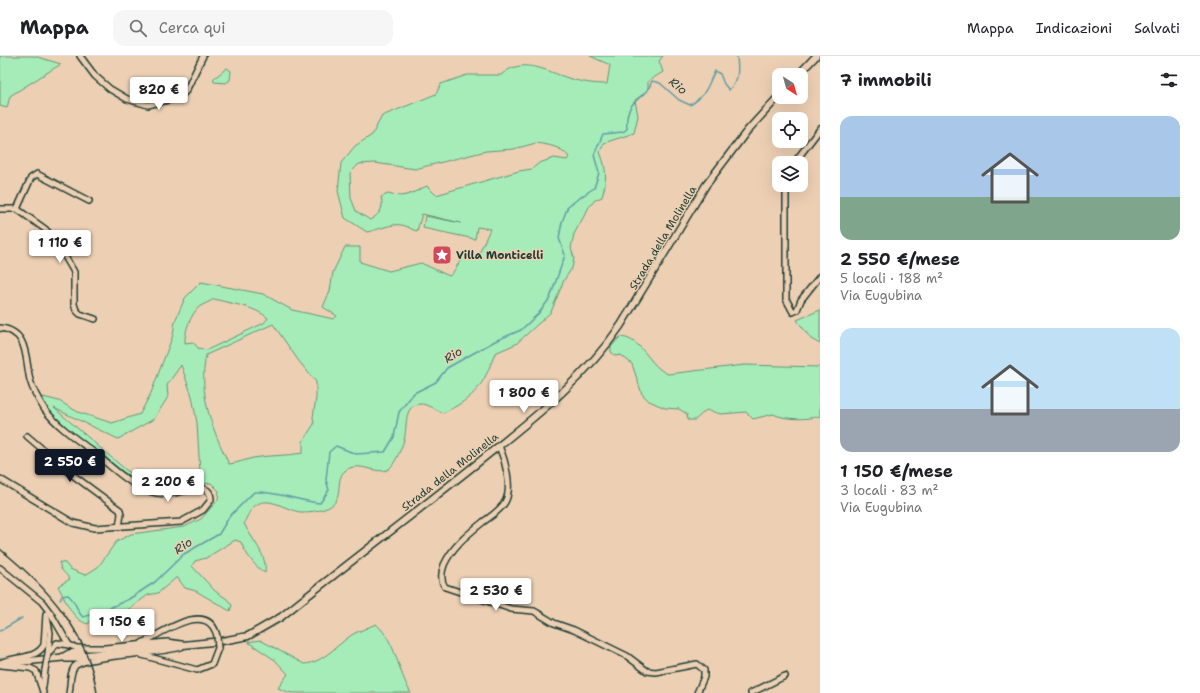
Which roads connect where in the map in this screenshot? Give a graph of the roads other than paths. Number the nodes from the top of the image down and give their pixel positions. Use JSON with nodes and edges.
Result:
{"nodes":[{"id":1,"x":80,"y":56,"type":"edge"},
{"id":2,"x":203,"y":56,"type":"edge"},
{"id":3,"x":816,"y":56,"type":"edge"},
{"id":4,"x":805,"y":68,"type":"edge"},
{"id":5,"x":772,"y":104,"type":"edge"},
{"id":6,"x":820,"y":128,"type":"edge"},
{"id":7,"x":799,"y":156,"type":"edge"},
{"id":8,"x":786,"y":192,"type":"edge"},
{"id":9,"x":89,"y":201,"type":"dead end"},
{"id":10,"x":0,"y":209,"type":"edge"},
{"id":11,"x":17,"y":209,"type":"junction"},
{"id":12,"x":820,"y":276,"type":"edge"},
{"id":13,"x":95,"y":319,"type":"dead end"},
{"id":14,"x":0,"y":328,"type":"edge"},
{"id":15,"x":27,"y":436,"type":"dead end"},
{"id":16,"x":499,"y":446,"type":"junction"},
{"id":17,"x":0,"y":480,"type":"edge"},
{"id":18,"x":119,"y":527,"type":"junction"},
{"id":19,"x":0,"y":568,"type":"edge"},
{"id":20,"x":42,"y":602,"type":"junction"},
{"id":21,"x":46,"y":614,"type":"junction"},
{"id":22,"x":69,"y":645,"type":"junction"},
{"id":23,"x":137,"y":645,"type":"junction"},
{"id":24,"x":188,"y":645,"type":"junction"},
{"id":25,"x":105,"y":648,"type":"junction"},
{"id":26,"x":48,"y":654,"type":"junction"},
{"id":27,"x":139,"y":654,"type":"junction"},
{"id":28,"x":106,"y":657,"type":"junction"},
{"id":29,"x":59,"y":658,"type":"junction"},
{"id":30,"x":0,"y":664,"type":"edge"},
{"id":31,"x":785,"y":676,"type":"dead end"},
{"id":32,"x":43,"y":692,"type":"edge"},
{"id":33,"x":69,"y":693,"type":"edge"},
{"id":34,"x":697,"y":693,"type":"edge"},
{"id":35,"x":750,"y":693,"type":"edge"}],
"edges":[{"from":1,"to":2,"type":"street"},
{"from":3,"to":4,"type":"main road"},
{"from":5,"to":16,"type":"main road","name":"Strada della Molinella"},
{"from":6,"to":7,"type":"street"},
{"from":8,"to":12,"type":"street"},
{"from":9,"to":11,"type":"street"},
{"from":10,"to":11,"type":"street"},
{"from":11,"to":13,"type":"street"},
{"from":14,"to":18,"type":"street"},
{"from":15,"to":18,"type":"street"},
{"from":16,"to":24,"type":"main road","name":"Strada della Molinella"},
{"from":16,"to":34,"type":"street"},
{"from":17,"to":18,"type":"street"},
{"from":19,"to":20,"type":"street"},
{"from":20,"to":21,"type":"street"},
{"from":20,"to":22,"type":"street"},
{"from":21,"to":26,"type":"street"},
{"from":21,"to":30,"type":"street"},
{"from":22,"to":25,"type":"street"},
{"from":22,"to":26,"type":"street"},
{"from":23,"to":24,"type":"street","name":"Strada della Molinella"},
{"from":23,"to":25,"type":"street","name":"Strada della Molinella"},
{"from":23,"to":27,"type":"street","bridge":true},
{"from":24,"to":27,"type":"street","name":"Strada della Molinella"},
{"from":24,"to":29,"type":"main road","name":"Strada della Molinella"},
{"from":25,"to":29,"type":"street","name":"Strada della Molinella"},
{"from":26,"to":32,"type":"street","bridge":true},
{"from":27,"to":28,"type":"street","name":"Strada della Molinella"},
{"from":28,"to":29,"type":"street","name":"Strada della Molinella"},
{"from":28,"to":33,"type":"street"},
{"from":29,"to":30,"type":"main road","name":"Strada della Molinella"},
{"from":30,"to":32,"type":"street"},
{"from":31,"to":35,"type":"street"}]}
